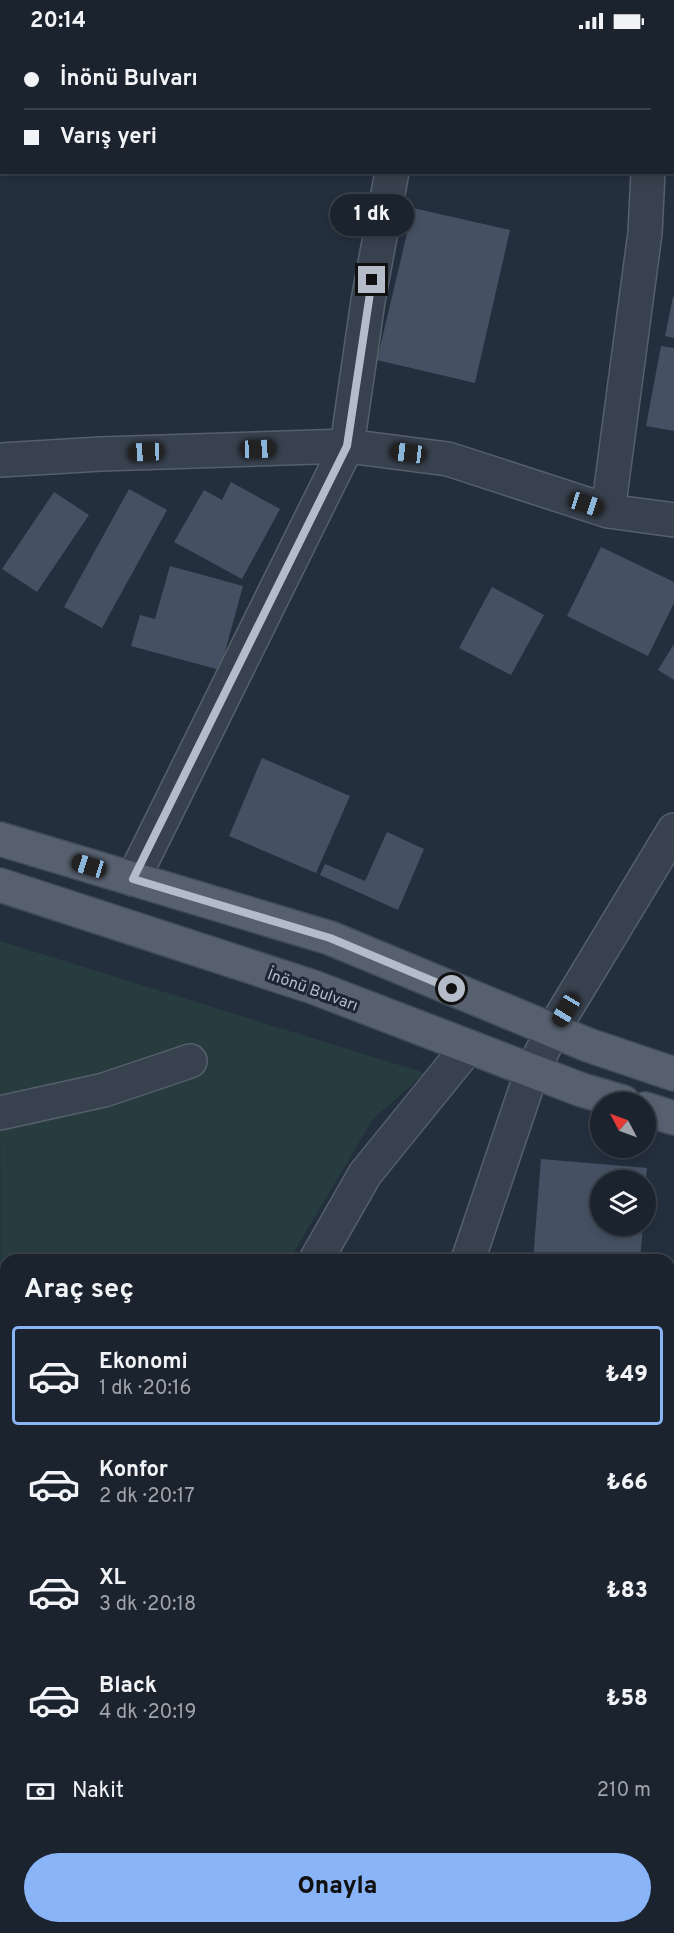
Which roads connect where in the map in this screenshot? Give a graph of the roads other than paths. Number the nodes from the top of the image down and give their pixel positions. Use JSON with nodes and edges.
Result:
{"nodes":[{"id":1,"x":392,"y":174,"type":"edge"},
{"id":2,"x":648,"y":174,"type":"edge"},
{"id":3,"x":347,"y":446,"type":"junction"},
{"id":4,"x":0,"y":460,"type":"edge"},
{"id":5,"x":608,"y":512,"type":"junction"},
{"id":6,"x":674,"y":520,"type":"edge"},
{"id":7,"x":674,"y":830,"type":"edge"},
{"id":8,"x":0,"y":839,"type":"edge"},
{"id":9,"x":133,"y":879,"type":"junction"},
{"id":10,"x":0,"y":885,"type":"edge"},
{"id":11,"x":554,"y":1030,"type":"junction"},
{"id":12,"x":468,"y":1047,"type":"junction"},
{"id":13,"x":190,"y":1061,"type":"dead end"},
{"id":14,"x":532,"y":1071,"type":"junction"},
{"id":15,"x":674,"y":1074,"type":"edge"},
{"id":16,"x":593,"y":1092,"type":"edge"},
{"id":17,"x":0,"y":1113,"type":"edge"},
{"id":18,"x":656,"y":1113,"type":"edge"},
{"id":19,"x":674,"y":1119,"type":"edge"},
{"id":20,"x":319,"y":1254,"type":"edge"},
{"id":21,"x":470,"y":1254,"type":"edge"}],
"edges":[{"from":1,"to":3,"type":"street"},
{"from":2,"to":5,"type":"street"},
{"from":3,"to":4,"type":"street"},
{"from":3,"to":5,"type":"street"},
{"from":3,"to":9,"type":"street"},
{"from":5,"to":6,"type":"street"},
{"from":7,"to":11,"type":"street"},
{"from":8,"to":9,"type":"main road"},
{"from":9,"to":11,"type":"main road"},
{"from":10,"to":12,"type":"main road","name":"İnönü Bulvarı"},
{"from":11,"to":14,"type":"street"},
{"from":11,"to":15,"type":"main road"},
{"from":12,"to":14,"type":"main road","name":"İnönü Bulvarı"},
{"from":12,"to":20,"type":"street"},
{"from":13,"to":17,"type":"street"},
{"from":14,"to":16,"type":"main road","name":"İnönü Bulvarı"},
{"from":14,"to":21,"type":"street"},
{"from":18,"to":19,"type":"main road"}]}
